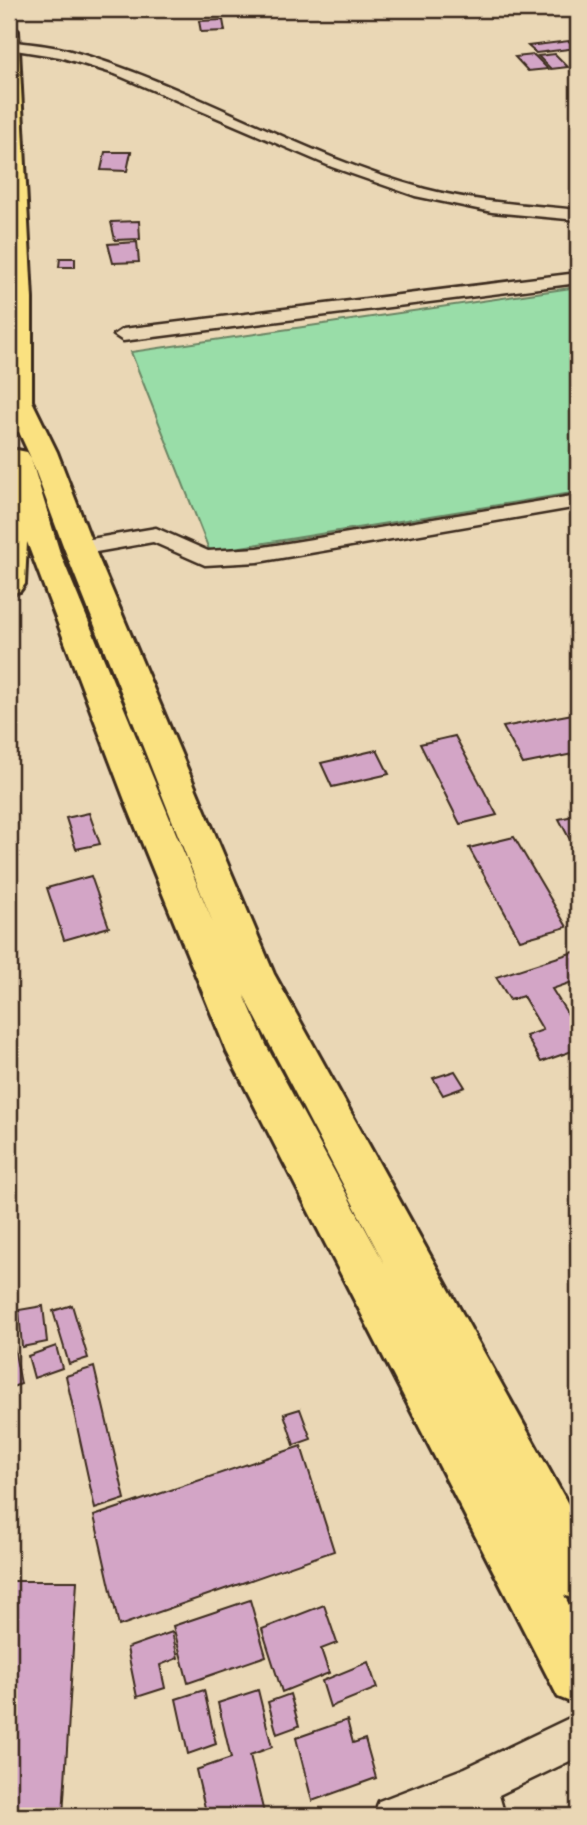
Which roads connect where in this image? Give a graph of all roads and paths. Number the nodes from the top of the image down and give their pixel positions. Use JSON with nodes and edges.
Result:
{"nodes":[{"id":1,"x":9,"y":16,"type":"edge"},
{"id":2,"x":9,"y":23,"type":"edge"},
{"id":3,"x":9,"y":31,"type":"edge"},
{"id":4,"x":9,"y":45,"type":"edge"},
{"id":5,"x":578,"y":215,"type":"edge"},
{"id":6,"x":578,"y":278,"type":"edge"},
{"id":7,"x":124,"y":335,"type":"dead end"},
{"id":8,"x":14,"y":401,"type":"edge"},
{"id":9,"x":578,"y":501,"type":"edge"},
{"id":10,"x":36,"y":562,"type":"edge"},
{"id":11,"x":578,"y":1574,"type":"edge"},
{"id":12,"x":578,"y":1676,"type":"edge"},
{"id":13,"x":578,"y":1735,"type":"edge"},
{"id":14,"x":480,"y":1801,"type":"edge"},
{"id":15,"x":394,"y":1816,"type":"edge"}],
"edges":[{"from":1,"to":2,"type":"main road"},
{"from":3,"to":4,"type":"main road"},
{"from":4,"to":5,"type":"street"},
{"from":4,"to":8,"type":"main road"},
{"from":6,"to":7,"type":"street"},
{"from":8,"to":10,"type":"main road"},
{"from":8,"to":10,"type":"main road"},
{"from":9,"to":10,"type":"street"},
{"from":10,"to":11,"type":"main road"},
{"from":10,"to":12,"type":"main road"},
{"from":13,"to":14,"type":"street"},
{"from":14,"to":15,"type":"street"}]}
